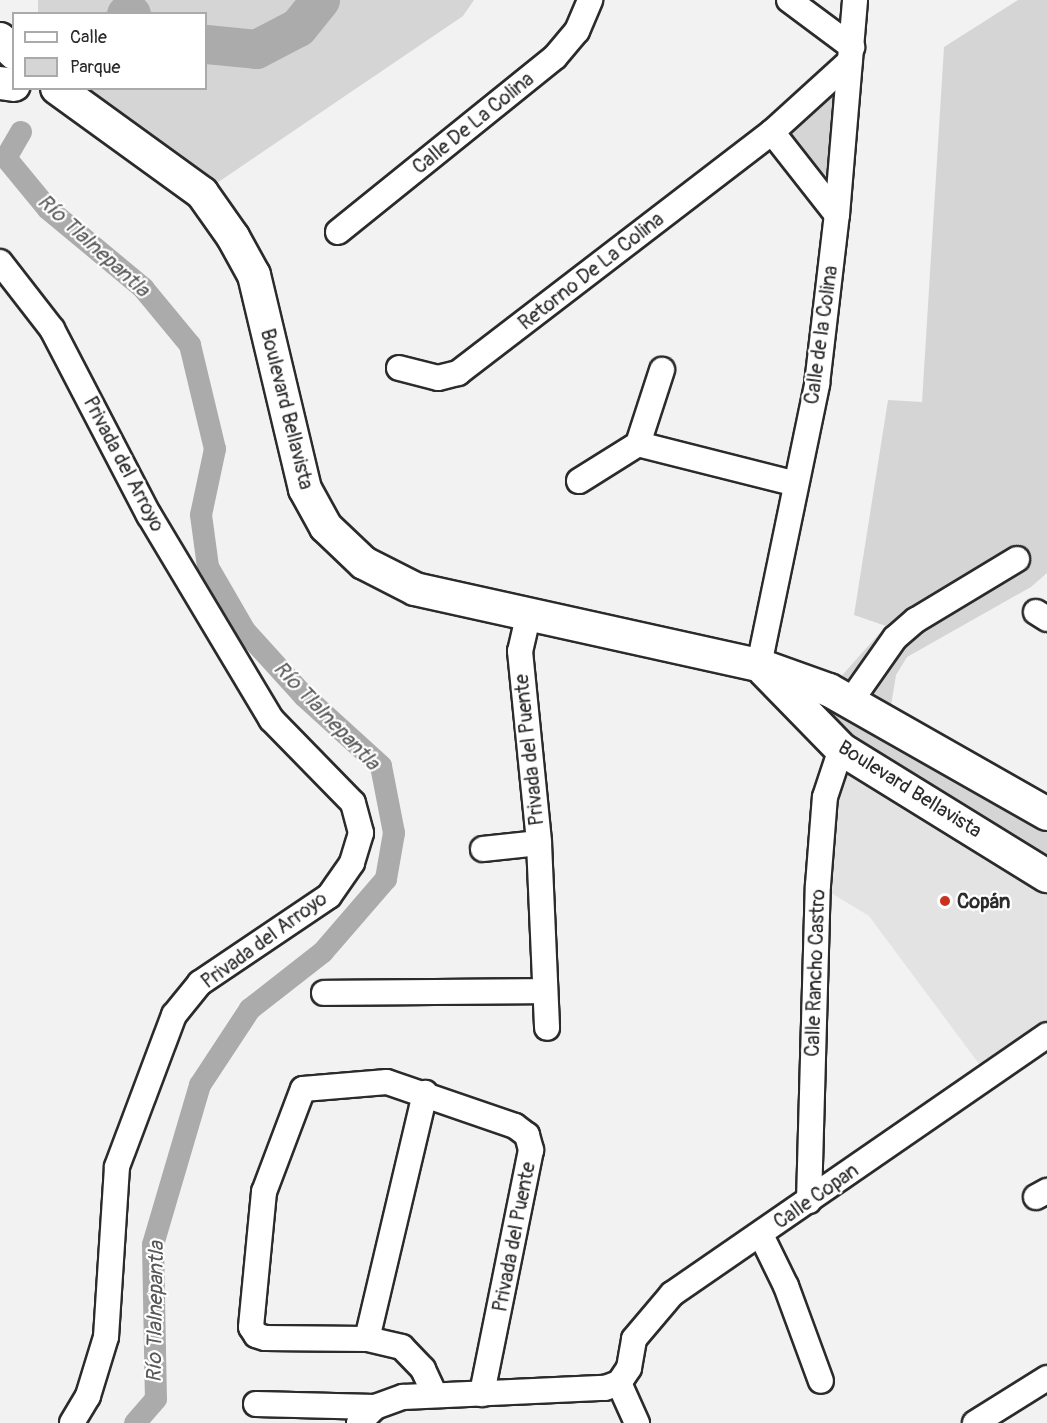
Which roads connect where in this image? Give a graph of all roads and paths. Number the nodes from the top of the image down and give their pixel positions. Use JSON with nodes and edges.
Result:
{"nodes":[{"id":1,"x":590,"y":0,"type":"edge"},
{"id":2,"x":789,"y":0,"type":"edge"},
{"id":3,"x":855,"y":0,"type":"edge"},
{"id":4,"x":851,"y":54,"type":"junction"},
{"id":5,"x":51,"y":90,"type":"edge"},
{"id":6,"x":772,"y":132,"type":"junction"},
{"id":7,"x":837,"y":215,"type":"junction"},
{"id":8,"x":338,"y":232,"type":"dead end"},
{"id":9,"x":0,"y":262,"type":"edge"},
{"id":10,"x":399,"y":368,"type":"dead end"},
{"id":11,"x":662,"y":370,"type":"dead end"},
{"id":12,"x":638,"y":444,"type":"junction"},
{"id":13,"x":579,"y":481,"type":"dead end"},
{"id":14,"x":796,"y":484,"type":"junction"},
{"id":15,"x":1017,"y":559,"type":"dead end"},
{"id":16,"x":528,"y":617,"type":"junction"},
{"id":17,"x":759,"y":665,"type":"junction"},
{"id":18,"x":850,"y":702,"type":"junction"},
{"id":19,"x":841,"y":749,"type":"junction"},
{"id":20,"x":1047,"y":814,"type":"edge"},
{"id":21,"x":539,"y":843,"type":"junction"},
{"id":22,"x":483,"y":849,"type":"dead end"},
{"id":23,"x":1047,"y":876,"type":"edge"},
{"id":24,"x":544,"y":991,"type":"junction"},
{"id":25,"x":324,"y":993,"type":"dead end"},
{"id":26,"x":547,"y":1028,"type":"dead end"},
{"id":27,"x":1047,"y":1035,"type":"edge"},
{"id":28,"x":425,"y":1093,"type":"junction"},
{"id":29,"x":809,"y":1201,"type":"junction"},
{"id":30,"x":761,"y":1235,"type":"junction"},
{"id":31,"x":367,"y":1339,"type":"junction"},
{"id":32,"x":1047,"y":1378,"type":"edge"},
{"id":33,"x":821,"y":1380,"type":"dead end"},
{"id":34,"x":619,"y":1383,"type":"junction"},
{"id":35,"x":482,"y":1394,"type":"junction"},
{"id":36,"x":435,"y":1395,"type":"junction"},
{"id":37,"x":256,"y":1404,"type":"dead end"},
{"id":38,"x":367,"y":1415,"type":"edge"},
{"id":39,"x":72,"y":1423,"type":"edge"},
{"id":40,"x":637,"y":1423,"type":"edge"},
{"id":41,"x":975,"y":1423,"type":"edge"}],
"edges":[{"from":1,"to":8,"type":"street","name":"Calle De La Colina"},
{"from":2,"to":4,"type":"street"},
{"from":3,"to":4,"type":"street","name":"Calle de la Colina"},
{"from":4,"to":6,"type":"street","name":"Retorno De La Colina"},
{"from":4,"to":7,"type":"street","name":"Calle de la Colina"},
{"from":5,"to":16,"type":"main road","name":"Boulevard Bellavista"},
{"from":6,"to":7,"type":"street"},
{"from":6,"to":10,"type":"street","name":"Retorno De La Colina"},
{"from":7,"to":14,"type":"street","name":"Calle de la Colina"},
{"from":9,"to":39,"type":"street","name":"Privada del Arroyo"},
{"from":11,"to":12,"type":"street"},
{"from":12,"to":13,"type":"street"},
{"from":12,"to":14,"type":"street"},
{"from":14,"to":17,"type":"street","name":"Calle de la Colina"},
{"from":15,"to":18,"type":"street"},
{"from":16,"to":17,"type":"main road","name":"Boulevard Bellavista"},
{"from":16,"to":21,"type":"street","name":"Privada del Puente"},
{"from":17,"to":18,"type":"main road","name":"Boulevard Bellavista"},
{"from":17,"to":19,"type":"main road","name":"Boulevard Bellavista"},
{"from":18,"to":20,"type":"main road","name":"Boulevard Bellavista"},
{"from":19,"to":23,"type":"main road","name":"Boulevard Bellavista"},
{"from":19,"to":29,"type":"street","name":"Calle Rancho Castro"},
{"from":21,"to":22,"type":"street"},
{"from":21,"to":24,"type":"street","name":"Privada del Puente"},
{"from":24,"to":25,"type":"street"},
{"from":24,"to":26,"type":"street","name":"Privada del Puente"},
{"from":27,"to":29,"type":"street","name":"Calle Copan"},
{"from":28,"to":31,"type":"street"},
{"from":28,"to":31,"type":"street","name":"Privada del Puente"},
{"from":28,"to":35,"type":"street","name":"Privada del Puente"},
{"from":29,"to":30,"type":"street","name":"Calle Copan"},
{"from":30,"to":33,"type":"street"},
{"from":30,"to":34,"type":"street","name":"Calle Copan"},
{"from":31,"to":36,"type":"street"},
{"from":32,"to":41,"type":"street"},
{"from":34,"to":35,"type":"street"},
{"from":34,"to":40,"type":"street"},
{"from":35,"to":36,"type":"street"},
{"from":36,"to":38,"type":"street"},
{"from":37,"to":38,"type":"street"}]}
